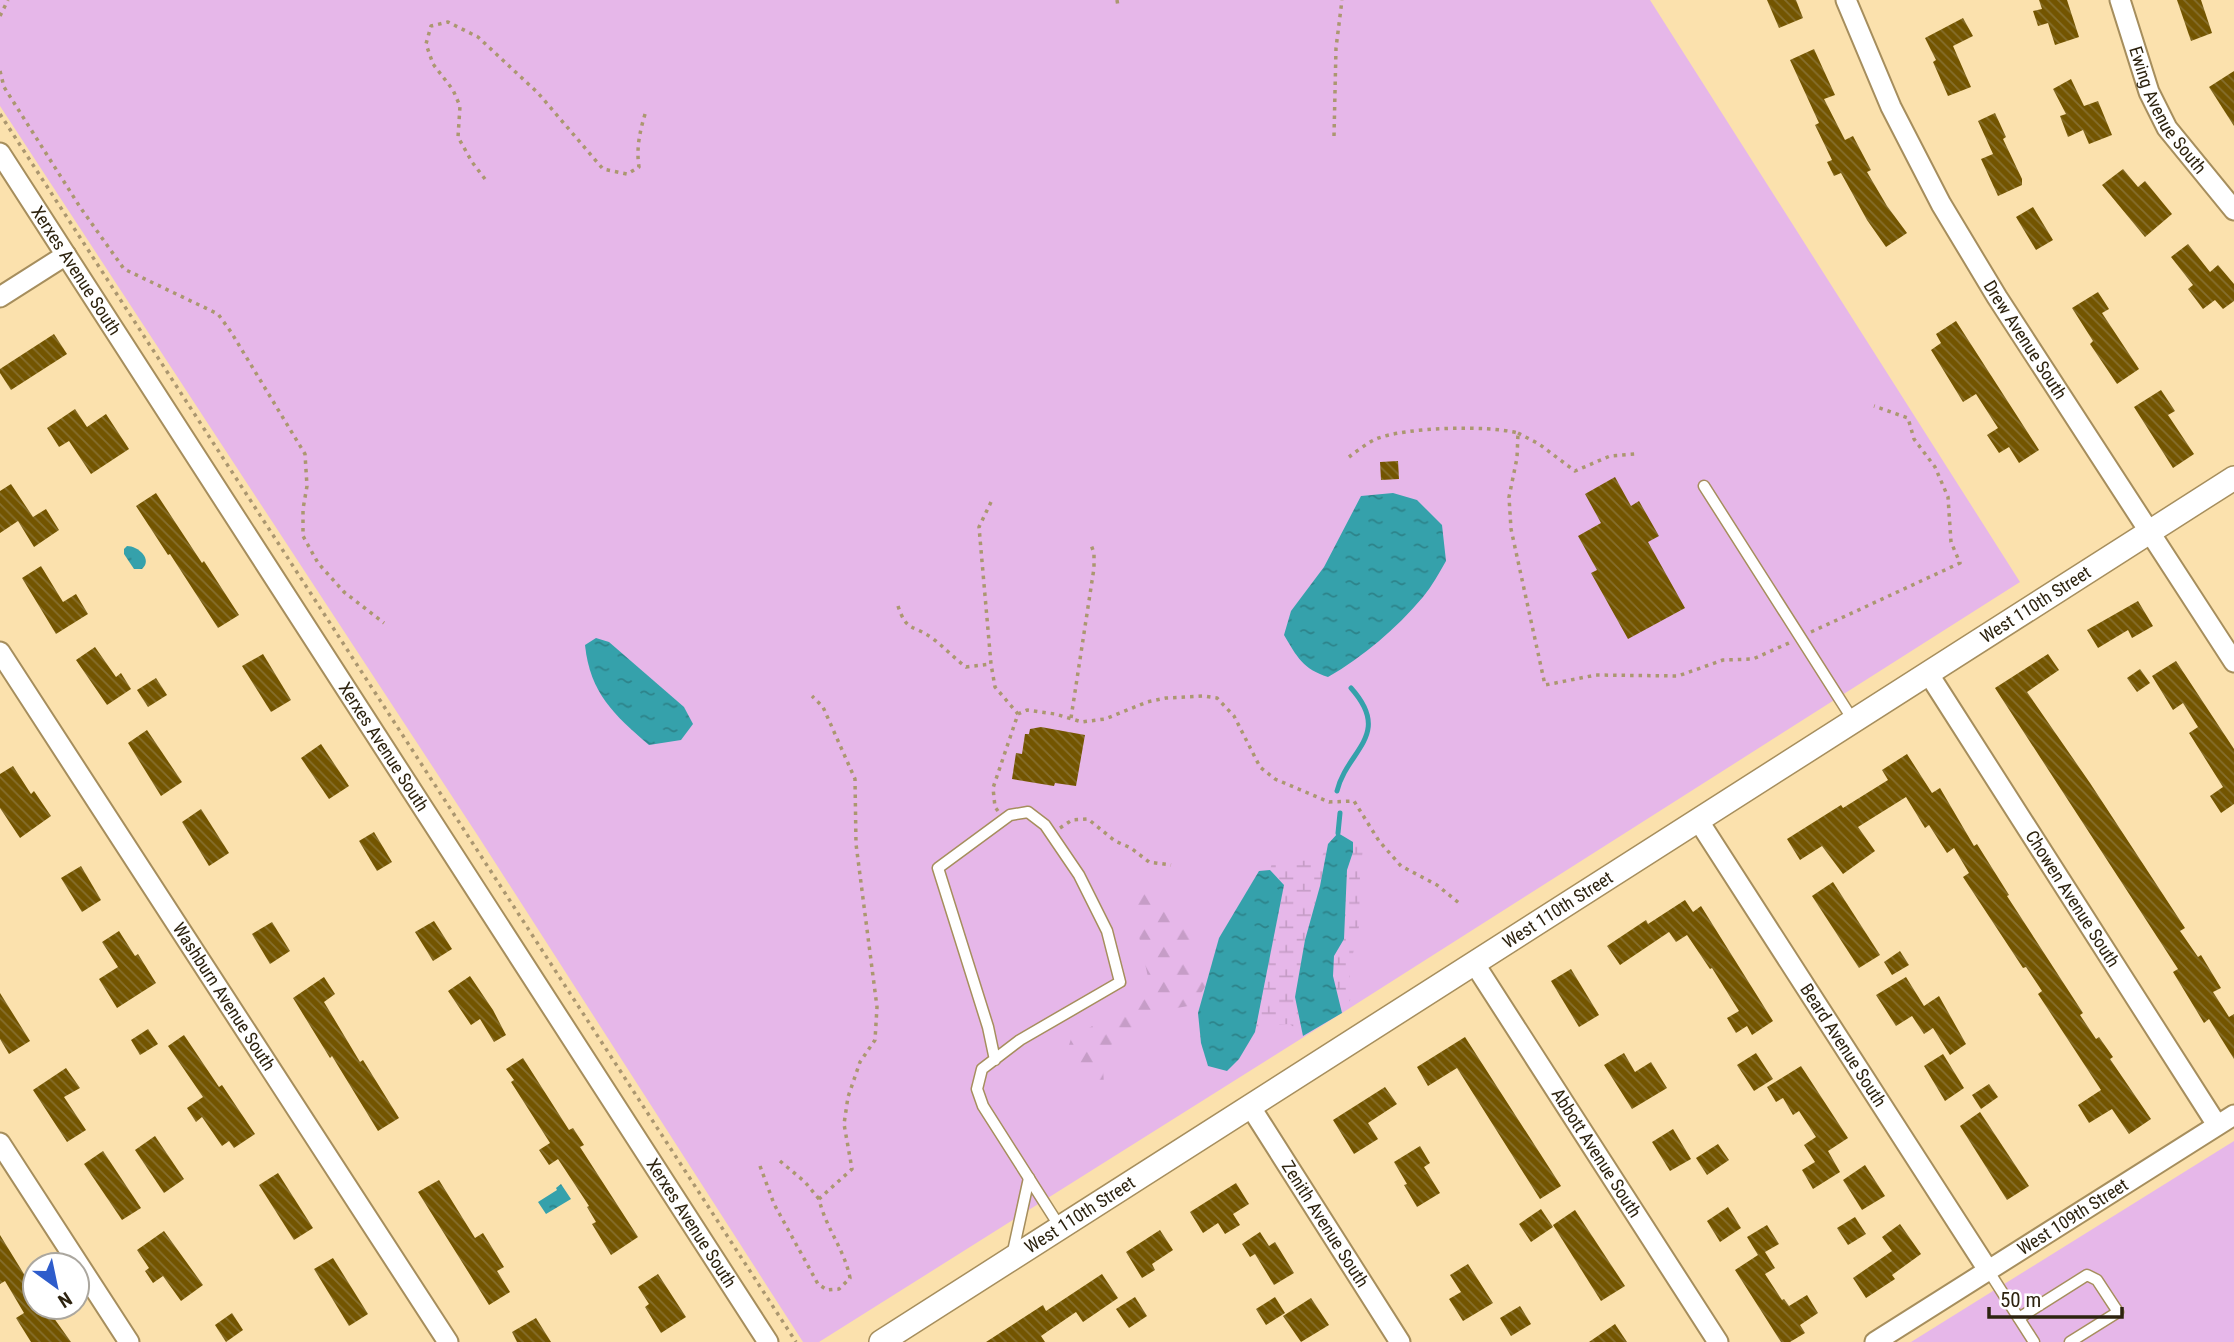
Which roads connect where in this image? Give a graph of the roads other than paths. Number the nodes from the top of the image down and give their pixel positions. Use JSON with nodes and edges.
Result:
{"nodes":[{"id":1,"x":1846,"y":0,"type":"edge"},
{"id":2,"x":2120,"y":0,"type":"edge"},
{"id":3,"x":0,"y":153,"type":"edge"},
{"id":4,"x":2234,"y":210,"type":"edge"},
{"id":5,"x":66,"y":255,"type":"junction"},
{"id":6,"x":0,"y":297,"type":"edge"},
{"id":7,"x":2234,"y":478,"type":"edge"},
{"id":8,"x":1704,"y":486,"type":"dead end"},
{"id":9,"x":2150,"y":532,"type":"junction"},
{"id":10,"x":0,"y":652,"type":"edge"},
{"id":11,"x":2234,"y":662,"type":"edge"},
{"id":12,"x":1928,"y":673,"type":"junction"},
{"id":13,"x":1854,"y":721,"type":"junction"},
{"id":14,"x":1698,"y":820,"type":"junction"},
{"id":15,"x":1474,"y":962,"type":"junction"},
{"id":16,"x":995,"y":1060,"type":"junction"},
{"id":17,"x":1250,"y":1106,"type":"junction"},
{"id":18,"x":2226,"y":1120,"type":"edge"},
{"id":19,"x":0,"y":1143,"type":"edge"},
{"id":20,"x":1029,"y":1178,"type":"junction"},
{"id":21,"x":1060,"y":1227,"type":"junction"},
{"id":22,"x":1012,"y":1259,"type":"junction"},
{"id":23,"x":1988,"y":1270,"type":"junction"},
{"id":24,"x":2019,"y":1318,"type":"junction"},
{"id":25,"x":129,"y":1342,"type":"edge"},
{"id":26,"x":448,"y":1342,"type":"edge"},
{"id":27,"x":768,"y":1342,"type":"edge"},
{"id":28,"x":881,"y":1342,"type":"edge"},
{"id":29,"x":1400,"y":1342,"type":"edge"},
{"id":30,"x":1718,"y":1342,"type":"edge"},
{"id":31,"x":1875,"y":1342,"type":"edge"},
{"id":32,"x":2034,"y":1342,"type":"edge"},
{"id":33,"x":2070,"y":1342,"type":"edge"}],
"edges":[{"from":1,"to":9,"type":"street","name":"Drew Avenue South"},
{"from":2,"to":4,"type":"street","name":"Ewing Avenue South"},
{"from":3,"to":5,"type":"street","name":"Xerxes Avenue South"},
{"from":5,"to":6,"type":"street"},
{"from":5,"to":27,"type":"street","name":"Xerxes Avenue South"},
{"from":7,"to":9,"type":"street","name":"West 110th Street"},
{"from":8,"to":13,"type":"lane"},
{"from":9,"to":11,"type":"street","name":"Drew Avenue South"},
{"from":9,"to":12,"type":"street","name":"West 110th Street"},
{"from":10,"to":26,"type":"street","name":"Washburn Avenue South"},
{"from":12,"to":13,"type":"street","name":"West 110th Street"},
{"from":12,"to":18,"type":"street","name":"Chowen Avenue South"},
{"from":13,"to":14,"type":"street","name":"West 110th Street"},
{"from":14,"to":15,"type":"street","name":"West 110th Street"},
{"from":14,"to":23,"type":"street","name":"Beard Avenue South"},
{"from":15,"to":17,"type":"street","name":"West 110th Street"},
{"from":15,"to":30,"type":"street","name":"Abbott Avenue South"},
{"from":16,"to":16,"type":"lane"},
{"from":16,"to":20,"type":"lane"},
{"from":17,"to":21,"type":"street","name":"West 110th Street"},
{"from":17,"to":29,"type":"street","name":"Zenith Avenue South"},
{"from":18,"to":23,"type":"street","name":"West 109th Street"},
{"from":19,"to":25,"type":"street"},
{"from":20,"to":21,"type":"lane"},
{"from":20,"to":22,"type":"lane"},
{"from":21,"to":22,"type":"street","name":"West 110th Street"},
{"from":22,"to":28,"type":"street","name":"West 110th Street"},
{"from":23,"to":24,"type":"lane"},
{"from":23,"to":31,"type":"street","name":"West 109th Street"},
{"from":24,"to":32,"type":"lane"},
{"from":24,"to":33,"type":"lane"}]}
